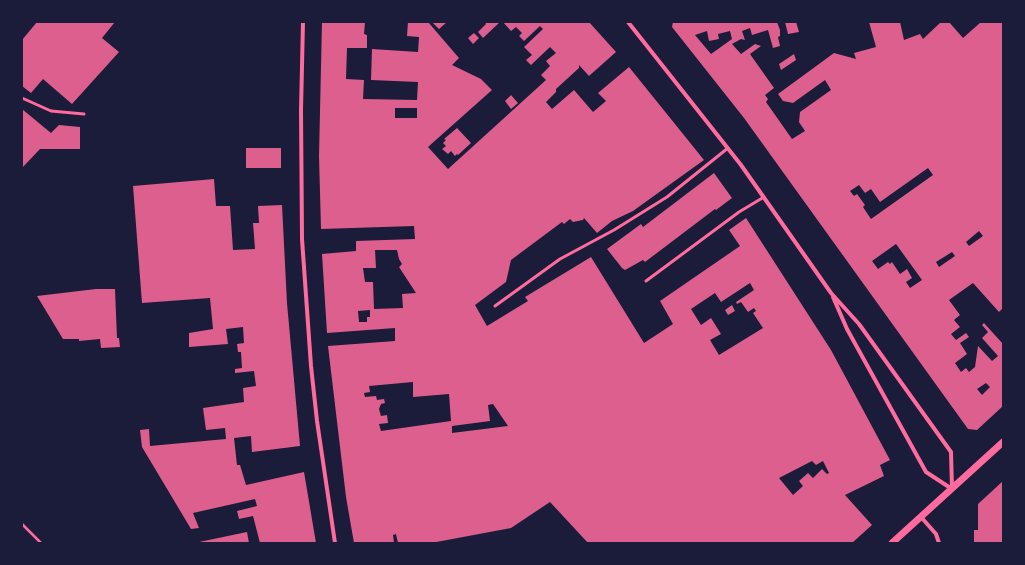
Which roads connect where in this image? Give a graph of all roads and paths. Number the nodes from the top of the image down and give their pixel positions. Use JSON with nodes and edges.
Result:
{"nodes":[{"id":1,"x":303,"y":22,"type":"edge"},
{"id":2,"x":628,"y":22,"type":"edge"},
{"id":3,"x":22,"y":98,"type":"edge"},
{"id":4,"x":84,"y":114,"type":"dead end"},
{"id":5,"x":728,"y":148,"type":"junction"},
{"id":6,"x":764,"y":197,"type":"junction"},
{"id":7,"x":646,"y":281,"type":"dead end"},
{"id":8,"x":831,"y":293,"type":"junction"},
{"id":9,"x":495,"y":306,"type":"dead end"},
{"id":10,"x":1003,"y":442,"type":"edge"},
{"id":11,"x":952,"y":489,"type":"junction"},
{"id":12,"x":921,"y":517,"type":"junction"},
{"id":13,"x":22,"y":524,"type":"edge"},
{"id":14,"x":41,"y":543,"type":"edge"},
{"id":15,"x":335,"y":543,"type":"edge"},
{"id":16,"x":892,"y":543,"type":"edge"},
{"id":17,"x":940,"y":543,"type":"edge"}],
"edges":[{"from":1,"to":15,"type":"street"},
{"from":2,"to":5,"type":"street"},
{"from":3,"to":4,"type":"lane"},
{"from":5,"to":6,"type":"street"},
{"from":5,"to":9,"type":"lane"},
{"from":6,"to":7,"type":"lane"},
{"from":6,"to":8,"type":"street"},
{"from":8,"to":11,"type":"street"},
{"from":8,"to":11,"type":"street"},
{"from":10,"to":11,"type":"street"},
{"from":11,"to":12,"type":"street"},
{"from":12,"to":16,"type":"street"},
{"from":12,"to":17,"type":"street"},
{"from":13,"to":14,"type":"path"}]}
